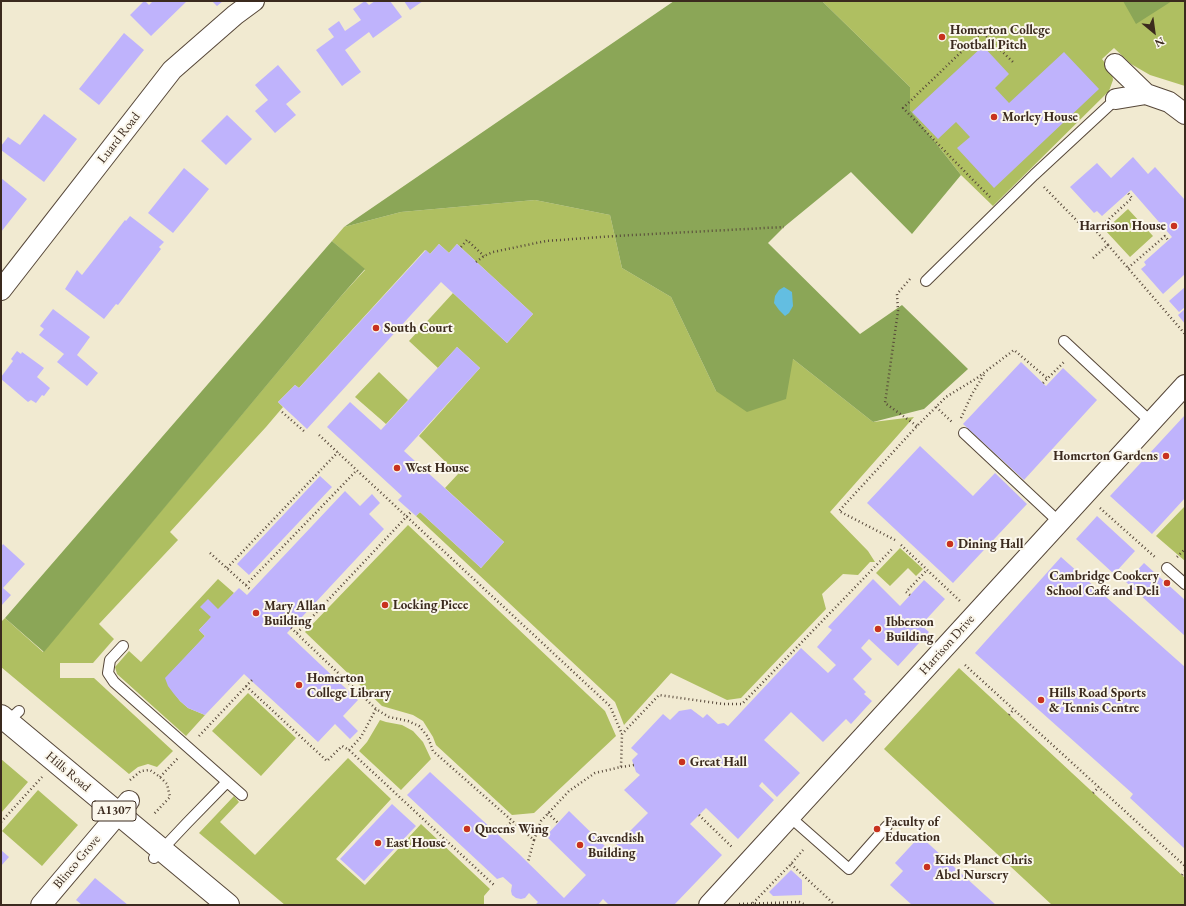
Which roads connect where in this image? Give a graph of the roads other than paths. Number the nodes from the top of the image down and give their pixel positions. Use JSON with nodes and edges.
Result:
{"nodes":[{"id":1,"x":254,"y":1,"type":"edge"},
{"id":2,"x":1114,"y":64,"type":"dead end"},
{"id":3,"x":1146,"y":94,"type":"junction"},
{"id":4,"x":1116,"y":99,"type":"joint"},
{"id":5,"x":1185,"y":114,"type":"edge"},
{"id":6,"x":926,"y":281,"type":"dead end"},
{"id":7,"x":1,"y":290,"type":"edge"},
{"id":8,"x":1064,"y":342,"type":"dead end"},
{"id":9,"x":1185,"y":385,"type":"edge"},
{"id":10,"x":1151,"y":422,"type":"junction"},
{"id":11,"x":964,"y":432,"type":"road end"},
{"id":12,"x":1059,"y":522,"type":"junction"},
{"id":13,"x":1167,"y":568,"type":"road end"},
{"id":14,"x":1185,"y":584,"type":"edge"},
{"id":15,"x":123,"y":646,"type":"dead end"},
{"id":16,"x":7,"y":719,"type":"edge"},
{"id":17,"x":227,"y":782,"type":"junction"},
{"id":18,"x":242,"y":795,"type":"dead end"},
{"id":19,"x":123,"y":807,"type":"junction"},
{"id":20,"x":790,"y":817,"type":"junction"},
{"id":21,"x":887,"y":826,"type":"dead end"},
{"id":22,"x":158,"y":854,"type":"junction"},
{"id":23,"x":41,"y":905,"type":"edge"},
{"id":24,"x":228,"y":905,"type":"edge"},
{"id":25,"x":709,"y":905,"type":"edge"}],
"edges":[{"from":1,"to":7,"type":"street","name":"Luard Road"},
{"from":2,"to":3,"type":"street"},
{"from":3,"to":4,"type":"street"},
{"from":3,"to":5,"type":"street"},
{"from":4,"to":6,"type":"lane"},
{"from":8,"to":10,"type":"lane"},
{"from":9,"to":10,"type":"street","name":"Harrison Drive"},
{"from":10,"to":12,"type":"street","name":"Harrison Drive"},
{"from":11,"to":12,"type":"lane"},
{"from":12,"to":20,"type":"street","name":"Harrison Drive"},
{"from":13,"to":14,"type":"lane"},
{"from":15,"to":17,"type":"lane"},
{"from":16,"to":19,"type":"main road","name":"Hills Road","number":"A1307"},
{"from":17,"to":18,"type":"lane"},
{"from":17,"to":22,"type":"lane"},
{"from":19,"to":22,"type":"main road","name":"Hills Road","number":"A1307"},
{"from":19,"to":23,"type":"street","name":"Blinco Grove"},
{"from":20,"to":21,"type":"lane"},
{"from":20,"to":25,"type":"street","name":"Harrison Drive"},
{"from":22,"to":24,"type":"main road","name":"Hills Road","number":"A1307"}]}
